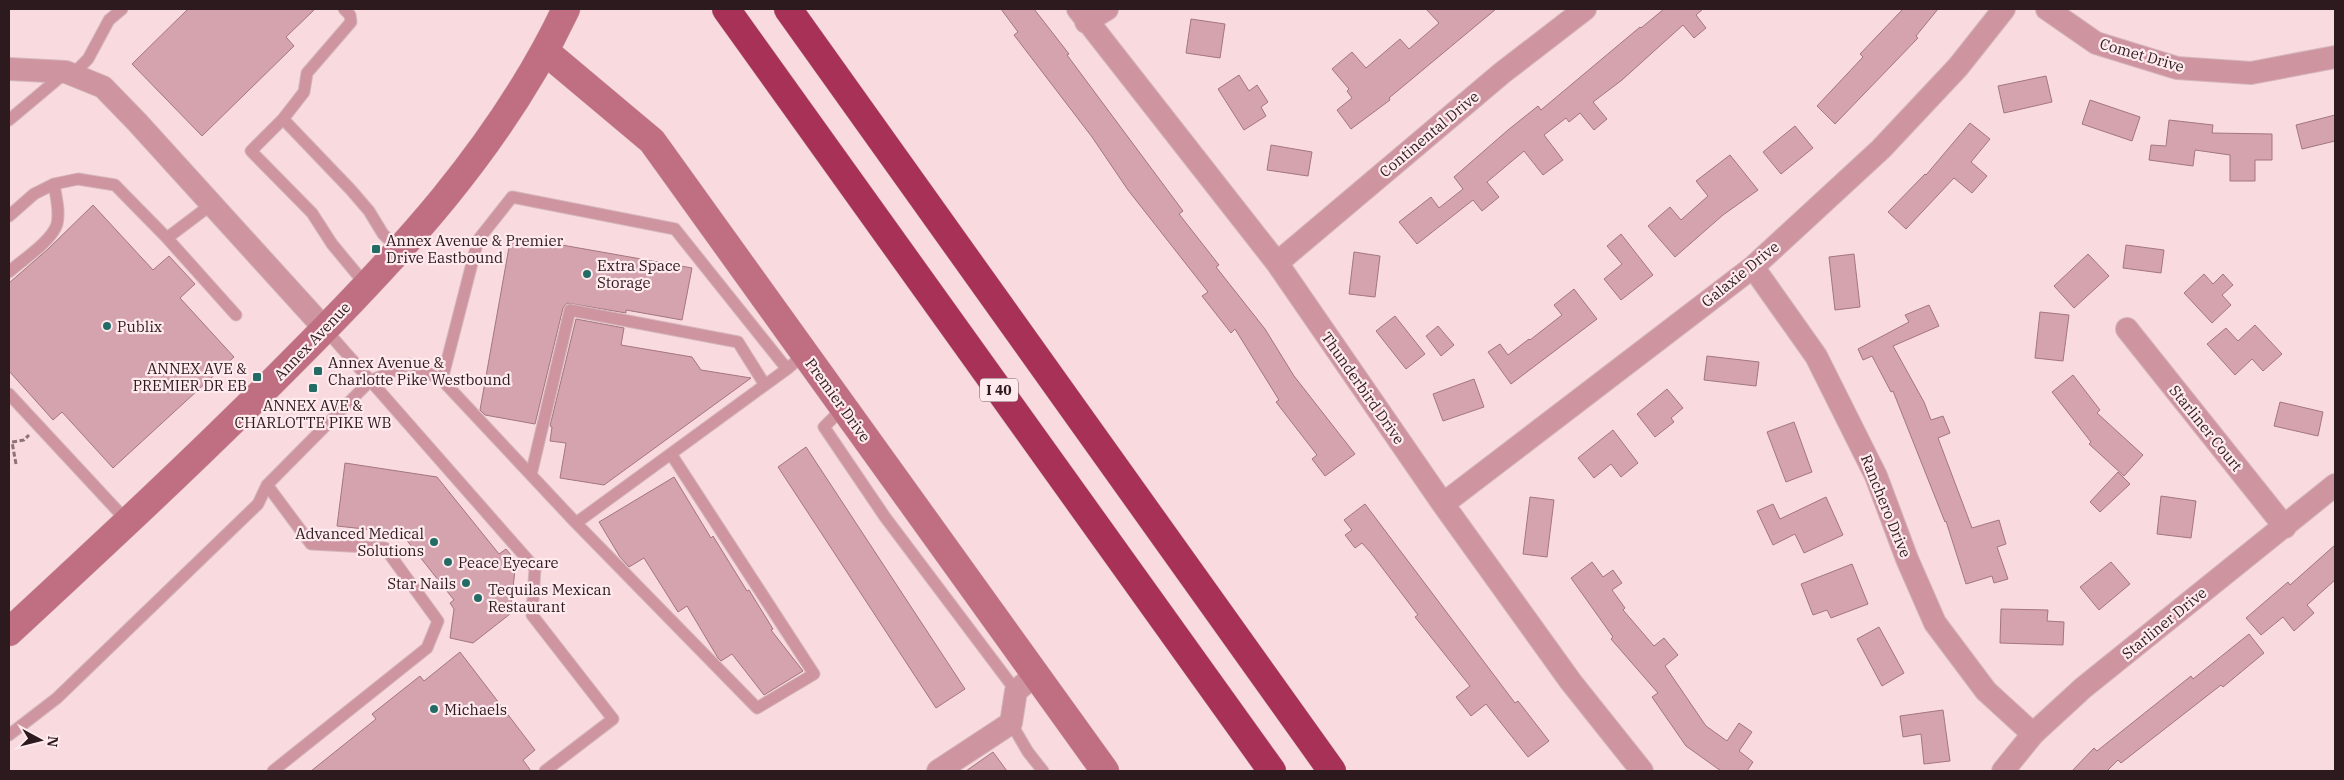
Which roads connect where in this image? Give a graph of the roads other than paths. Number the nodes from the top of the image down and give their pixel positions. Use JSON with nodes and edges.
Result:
{"nodes":[{"id":1,"x":122,"y":9,"type":"edge"},
{"id":2,"x":344,"y":9,"type":"edge"},
{"id":3,"x":566,"y":9,"type":"edge"},
{"id":4,"x":726,"y":9,"type":"edge"},
{"id":5,"x":788,"y":9,"type":"edge"},
{"id":6,"x":1107,"y":9,"type":"edge"},
{"id":7,"x":1585,"y":9,"type":"edge"},
{"id":8,"x":2004,"y":9,"type":"edge"},
{"id":9,"x":2047,"y":9,"type":"edge"},
{"id":10,"x":1082,"y":15,"type":"edge"},
{"id":11,"x":546,"y":52,"type":"junction"},
{"id":12,"x":2335,"y":56,"type":"edge"},
{"id":13,"x":9,"y":69,"type":"edge"},
{"id":14,"x":70,"y":73,"type":"junction"},
{"id":15,"x":284,"y":119,"type":"junction"},
{"id":16,"x":9,"y":120,"type":"edge"},
{"id":17,"x":54,"y":184,"type":"junction"},
{"id":18,"x":212,"y":204,"type":"junction"},
{"id":19,"x":9,"y":216,"type":"edge"},
{"id":20,"x":167,"y":238,"type":"junction"},
{"id":21,"x":400,"y":250,"type":"junction"},
{"id":22,"x":1277,"y":262,"type":"junction"},
{"id":23,"x":1753,"y":267,"type":"junction"},
{"id":24,"x":9,"y":272,"type":"edge"},
{"id":25,"x":366,"y":285,"type":"junction"},
{"id":26,"x":236,"y":315,"type":"dead end"},
{"id":27,"x":325,"y":329,"type":"junction"},
{"id":28,"x":2126,"y":329,"type":"dead end"},
{"id":29,"x":796,"y":362,"type":"junction"},
{"id":30,"x":370,"y":380,"type":"junction"},
{"id":31,"x":442,"y":380,"type":"junction"},
{"id":32,"x":765,"y":385,"type":"junction"},
{"id":33,"x":9,"y":394,"type":"edge"},
{"id":34,"x":671,"y":454,"type":"junction"},
{"id":35,"x":531,"y":475,"type":"junction"},
{"id":36,"x":268,"y":485,"type":"junction"},
{"id":37,"x":2335,"y":485,"type":"edge"},
{"id":38,"x":1443,"y":504,"type":"junction"},
{"id":39,"x":128,"y":522,"type":"junction"},
{"id":40,"x":576,"y":523,"type":"junction"},
{"id":41,"x":2284,"y":527,"type":"junction"},
{"id":42,"x":9,"y":632,"type":"edge"},
{"id":43,"x":1026,"y":683,"type":"junction"},
{"id":44,"x":1012,"y":723,"type":"junction"},
{"id":45,"x":2033,"y":734,"type":"junction"},
{"id":46,"x":9,"y":735,"type":"edge"},
{"id":47,"x":273,"y":771,"type":"edge"},
{"id":48,"x":545,"y":771,"type":"edge"},
{"id":49,"x":938,"y":771,"type":"edge"},
{"id":50,"x":1043,"y":771,"type":"edge"},
{"id":51,"x":1105,"y":771,"type":"edge"},
{"id":52,"x":1272,"y":771,"type":"edge"},
{"id":53,"x":1332,"y":771,"type":"edge"},
{"id":54,"x":1642,"y":771,"type":"edge"},
{"id":55,"x":2003,"y":771,"type":"edge"}],
"edges":[{"from":1,"to":14,"type":"lane"},
{"from":2,"to":15,"type":"lane"},
{"from":3,"to":11,"type":"street","name":"Annex Avenue"},
{"from":4,"to":52,"type":"highway","number":"I 40"},
{"from":5,"to":53,"type":"highway"},
{"from":6,"to":10,"type":"street"},
{"from":7,"to":22,"type":"street","name":"Continental Drive"},
{"from":8,"to":23,"type":"street","name":"Galaxie Drive"},
{"from":9,"to":12,"type":"street","name":"Comet Drive"},
{"from":10,"to":22,"type":"street","name":"Thunderbird Drive"},
{"from":11,"to":21,"type":"street","name":"Annex Avenue"},
{"from":11,"to":29,"type":"street","name":"Premier Drive"},
{"from":13,"to":14,"type":"street"},
{"from":14,"to":16,"type":"lane"},
{"from":14,"to":18,"type":"street"},
{"from":15,"to":21,"type":"lane"},
{"from":15,"to":25,"type":"lane"},
{"from":17,"to":19,"type":"lane"},
{"from":17,"to":20,"type":"lane"},
{"from":17,"to":24,"type":"lane"},
{"from":18,"to":20,"type":"lane"},
{"from":18,"to":27,"type":"street"},
{"from":20,"to":26,"type":"lane"},
{"from":21,"to":25,"type":"street","name":"Annex Avenue"},
{"from":22,"to":38,"type":"street","name":"Thunderbird Drive"},
{"from":23,"to":38,"type":"street","name":"Galaxie Drive"},
{"from":23,"to":45,"type":"street","name":"Ranchero Drive"},
{"from":25,"to":27,"type":"street","name":"Annex Avenue"},
{"from":27,"to":30,"type":"lane"},
{"from":27,"to":39,"type":"street","name":"Annex Avenue"},
{"from":28,"to":41,"type":"street","name":"Starliner Court"},
{"from":29,"to":31,"type":"lane"},
{"from":29,"to":32,"type":"lane"},
{"from":29,"to":43,"type":"street","name":"Premier Drive"},
{"from":30,"to":31,"type":"lane"},
{"from":30,"to":36,"type":"lane"},
{"from":30,"to":48,"type":"lane"},
{"from":31,"to":35,"type":"lane"},
{"from":32,"to":34,"type":"lane"},
{"from":32,"to":35,"type":"lane"},
{"from":33,"to":39,"type":"lane"},
{"from":34,"to":40,"type":"lane"},
{"from":34,"to":40,"type":"lane"},
{"from":35,"to":40,"type":"lane"},
{"from":36,"to":46,"type":"lane"},
{"from":36,"to":47,"type":"lane"},
{"from":37,"to":41,"type":"street","name":"Starliner Drive"},
{"from":38,"to":54,"type":"street","name":"Thunderbird Drive"},
{"from":39,"to":42,"type":"street","name":"Annex Avenue"},
{"from":41,"to":45,"type":"street","name":"Starliner Drive"},
{"from":43,"to":44,"type":"street"},
{"from":43,"to":51,"type":"street","name":"Premier Drive"},
{"from":44,"to":49,"type":"street"},
{"from":44,"to":50,"type":"lane"},
{"from":45,"to":55,"type":"street","name":"Starliner Drive"}]}
